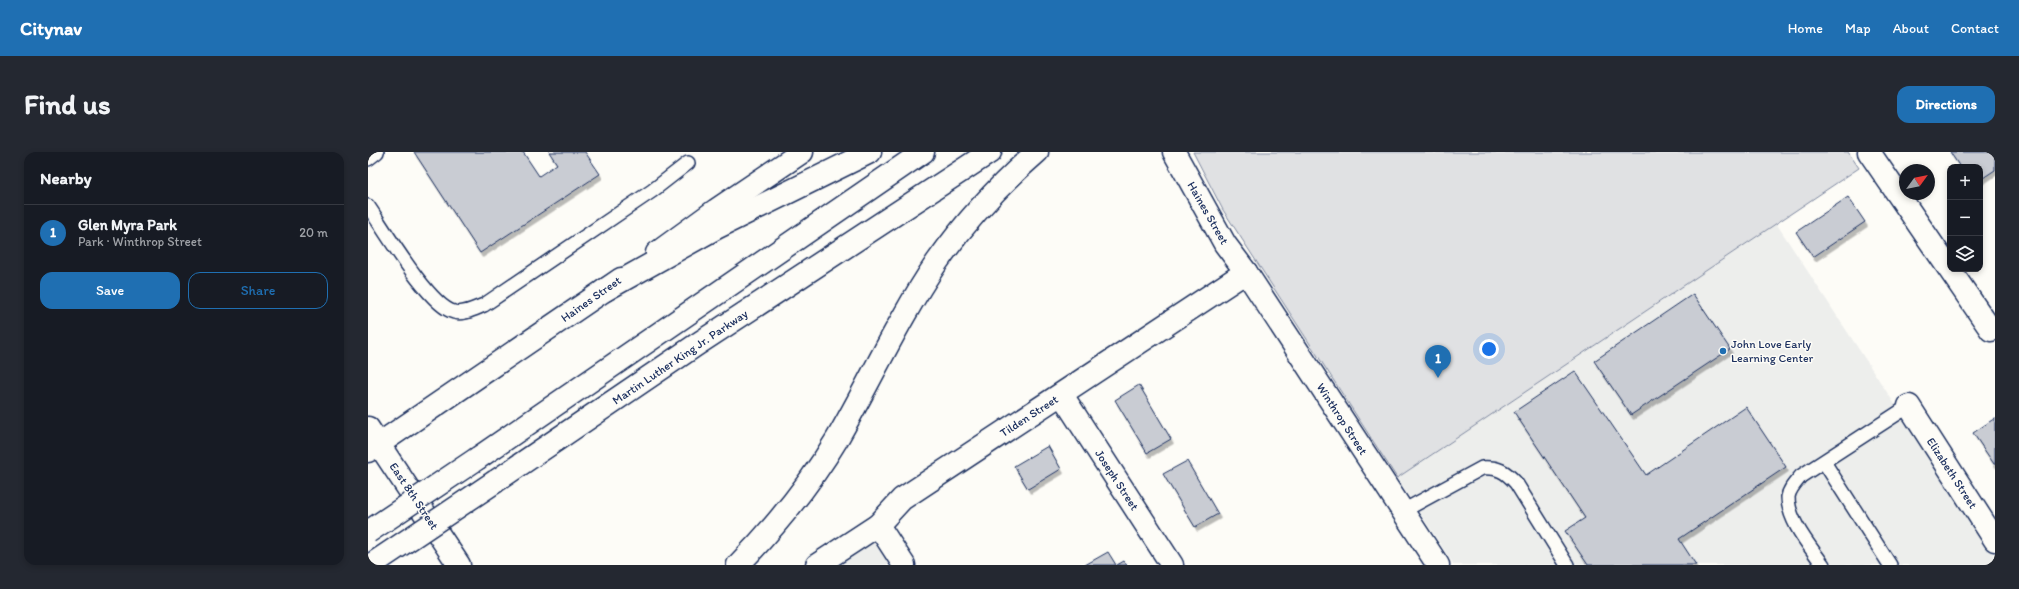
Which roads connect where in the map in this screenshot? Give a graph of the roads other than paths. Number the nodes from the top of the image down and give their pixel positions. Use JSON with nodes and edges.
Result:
{"nodes":[{"id":1,"x":377,"y":152,"type":"edge"},
{"id":2,"x":802,"y":152,"type":"edge"},
{"id":3,"x":870,"y":152,"type":"edge"},
{"id":4,"x":923,"y":152,"type":"edge"},
{"id":5,"x":990,"y":152,"type":"edge"},
{"id":6,"x":1037,"y":152,"type":"edge"},
{"id":7,"x":1174,"y":152,"type":"edge"},
{"id":8,"x":1869,"y":152,"type":"edge"},
{"id":9,"x":368,"y":159,"type":"edge"},
{"id":10,"x":688,"y":163,"type":"dead end"},
{"id":11,"x":368,"y":206,"type":"edge"},
{"id":12,"x":1246,"y":272,"type":"junction"},
{"id":13,"x":605,"y":290,"type":"junction"},
{"id":14,"x":1991,"y":330,"type":"dead end"},
{"id":15,"x":1062,"y":395,"type":"junction"},
{"id":16,"x":1908,"y":406,"type":"joint"},
{"id":17,"x":372,"y":441,"type":"edge"},
{"id":18,"x":1824,"y":462,"type":"junction"},
{"id":19,"x":1403,"y":511,"type":"junction"},
{"id":20,"x":878,"y":525,"type":"junction"},
{"id":21,"x":368,"y":532,"type":"edge"},
{"id":22,"x":1995,"y":540,"type":"edge"},
{"id":23,"x":371,"y":565,"type":"edge"},
{"id":24,"x":459,"y":565,"type":"edge"},
{"id":25,"x":738,"y":565,"type":"edge"},
{"id":26,"x":817,"y":565,"type":"edge"},
{"id":27,"x":904,"y":565,"type":"edge"},
{"id":28,"x":1172,"y":565,"type":"edge"},
{"id":29,"x":1438,"y":565,"type":"edge"},
{"id":30,"x":1567,"y":565,"type":"edge"},
{"id":31,"x":1823,"y":565,"type":"edge"},
{"id":32,"x":1890,"y":565,"type":"edge"}],
"edges":[{"from":1,"to":9,"type":"lane"},
{"from":2,"to":13,"type":"main road","name":"Haines Street"},
{"from":3,"to":13,"type":"main road"},
{"from":4,"to":21,"type":"main road","bridge":true},
{"from":5,"to":23,"type":"main road","name":"Martin Luther King Jr. Parkway","bridge":true},
{"from":6,"to":25,"type":"main road"},
{"from":7,"to":12,"type":"main road","name":"Haines Street"},
{"from":8,"to":14,"type":"main road"},
{"from":10,"to":11,"type":"lane"},
{"from":12,"to":15,"type":"main road","name":"Tilden Street"},
{"from":12,"to":19,"type":"main road","name":"Winthrop Street"},
{"from":13,"to":17,"type":"main road","name":"Haines Street"},
{"from":15,"to":20,"type":"main road","name":"Tilden Street"},
{"from":15,"to":28,"type":"main road","name":"Joseph Street"},
{"from":16,"to":18,"type":"lane"},
{"from":16,"to":22,"type":"main road","name":"Elizabeth Street"},
{"from":17,"to":24,"type":"main road","name":"East 8th Street"},
{"from":18,"to":31,"type":"lane"},
{"from":18,"to":32,"type":"lane"},
{"from":19,"to":29,"type":"main road","name":"Winthrop Street"},
{"from":19,"to":30,"type":"lane"},
{"from":20,"to":26,"type":"main road","name":"Tilden Street"},
{"from":20,"to":27,"type":"main road"}]}
